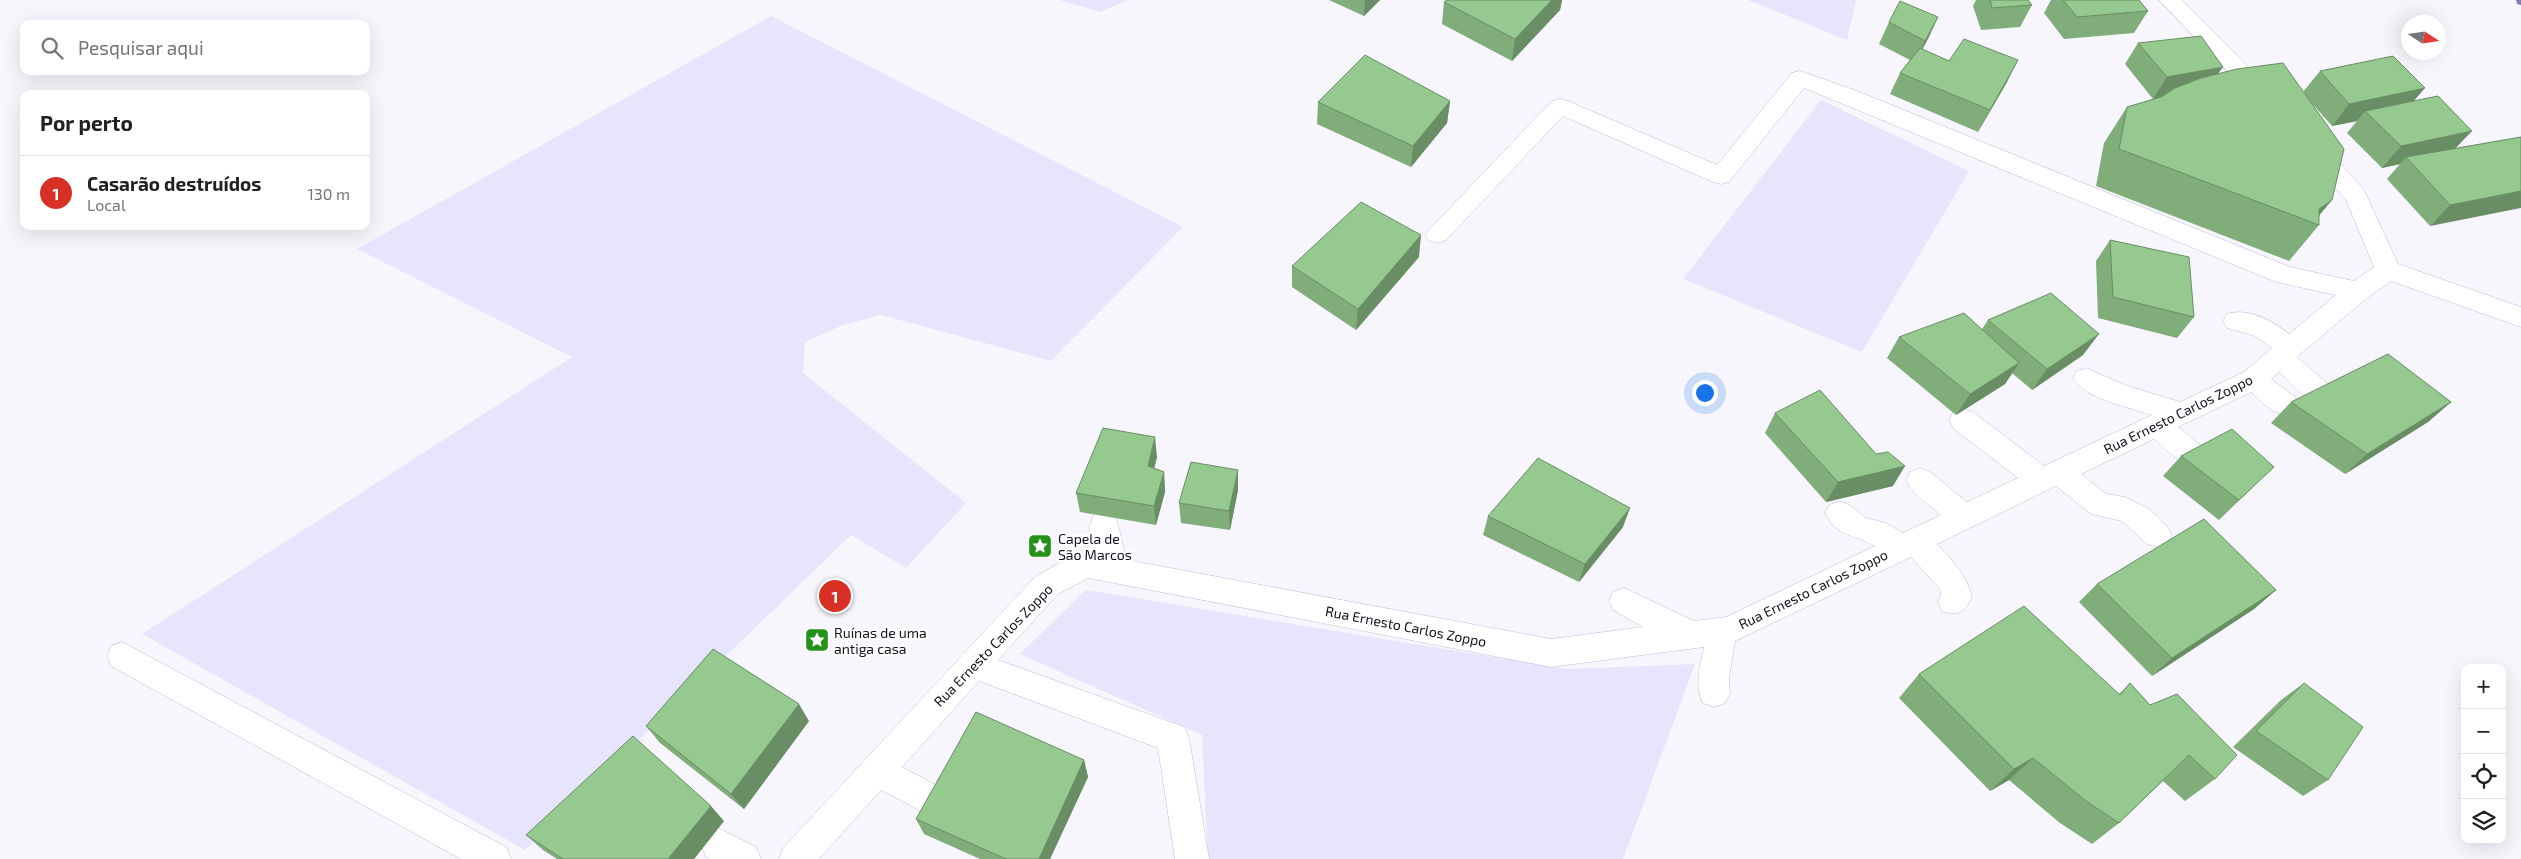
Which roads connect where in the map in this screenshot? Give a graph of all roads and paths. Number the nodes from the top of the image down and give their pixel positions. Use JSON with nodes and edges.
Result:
{"nodes":[{"id":1,"x":2170,"y":0,"type":"edge"},
{"id":2,"x":2282,"y":114,"type":"edge"},
{"id":3,"x":2300,"y":134,"type":"edge"},
{"id":4,"x":1437,"y":234,"type":"dead end"},
{"id":5,"x":2388,"y":270,"type":"junction"},
{"id":6,"x":2358,"y":291,"type":"junction"},
{"id":7,"x":2521,"y":318,"type":"edge"},
{"id":8,"x":2236,"y":321,"type":"dead end"},
{"id":9,"x":2285,"y":352,"type":"junction"},
{"id":10,"x":2086,"y":378,"type":"dead end"},
{"id":11,"x":2252,"y":379,"type":"junction"},
{"id":12,"x":2318,"y":391,"type":"edge"},
{"id":13,"x":2285,"y":404,"type":"dead end"},
{"id":14,"x":2169,"y":419,"type":"junction"},
{"id":15,"x":1963,"y":420,"type":"dead end"},
{"id":16,"x":2190,"y":453,"type":"edge"},
{"id":17,"x":2049,"y":476,"type":"junction"},
{"id":18,"x":1920,"y":480,"type":"dead end"},
{"id":19,"x":1839,"y":513,"type":"dead end"},
{"id":20,"x":1965,"y":517,"type":"junction"},
{"id":21,"x":1104,"y":523,"type":"dead end"},
{"id":22,"x":2158,"y":534,"type":"dead end"},
{"id":23,"x":1908,"y":544,"type":"junction"},
{"id":24,"x":1115,"y":571,"type":"junction"},
{"id":25,"x":1624,"y":601,"type":"dead end"},
{"id":26,"x":1953,"y":602,"type":"dead end"},
{"id":27,"x":1708,"y":633,"type":"junction"},
{"id":28,"x":122,"y":656,"type":"dead end"},
{"id":29,"x":972,"y":665,"type":"junction"},
{"id":30,"x":1714,"y":692,"type":"dead end"},
{"id":31,"x":876,"y":770,"type":"junction"},
{"id":32,"x":935,"y":802,"type":"edge"},
{"id":33,"x":494,"y":859,"type":"edge"},
{"id":34,"x":796,"y":859,"type":"edge"},
{"id":35,"x":1192,"y":859,"type":"edge"}],
"edges":[{"from":1,"to":2,"type":"street"},
{"from":3,"to":5,"type":"street"},
{"from":4,"to":6,"type":"street"},
{"from":5,"to":6,"type":"street","name":"Rua Ernesto Carlos Zoppo"},
{"from":5,"to":7,"type":"street"},
{"from":6,"to":9,"type":"street","name":"Rua Ernesto Carlos Zoppo"},
{"from":8,"to":9,"type":"street"},
{"from":9,"to":11,"type":"street","name":"Rua Ernesto Carlos Zoppo"},
{"from":9,"to":12,"type":"street"},
{"from":10,"to":14,"type":"street"},
{"from":11,"to":13,"type":"street"},
{"from":11,"to":14,"type":"street","name":"Rua Ernesto Carlos Zoppo"},
{"from":14,"to":16,"type":"street"},
{"from":14,"to":17,"type":"street","name":"Rua Ernesto Carlos Zoppo"},
{"from":15,"to":17,"type":"street"},
{"from":17,"to":20,"type":"street","name":"Rua Ernesto Carlos Zoppo"},
{"from":17,"to":22,"type":"street"},
{"from":18,"to":20,"type":"street"},
{"from":19,"to":23,"type":"street"},
{"from":20,"to":23,"type":"street","name":"Rua Ernesto Carlos Zoppo"},
{"from":21,"to":24,"type":"street"},
{"from":23,"to":26,"type":"street"},
{"from":23,"to":27,"type":"street","name":"Rua Ernesto Carlos Zoppo"},
{"from":24,"to":27,"type":"street","name":"Rua Ernesto Carlos Zoppo"},
{"from":24,"to":29,"type":"street","name":"Rua Ernesto Carlos Zoppo"},
{"from":25,"to":27,"type":"street"},
{"from":27,"to":30,"type":"street"},
{"from":28,"to":33,"type":"street"},
{"from":29,"to":31,"type":"street","name":"Rua Ernesto Carlos Zoppo"},
{"from":29,"to":35,"type":"street"},
{"from":31,"to":32,"type":"street"},
{"from":31,"to":34,"type":"street","name":"Rua Ernesto Carlos Zoppo"}]}
